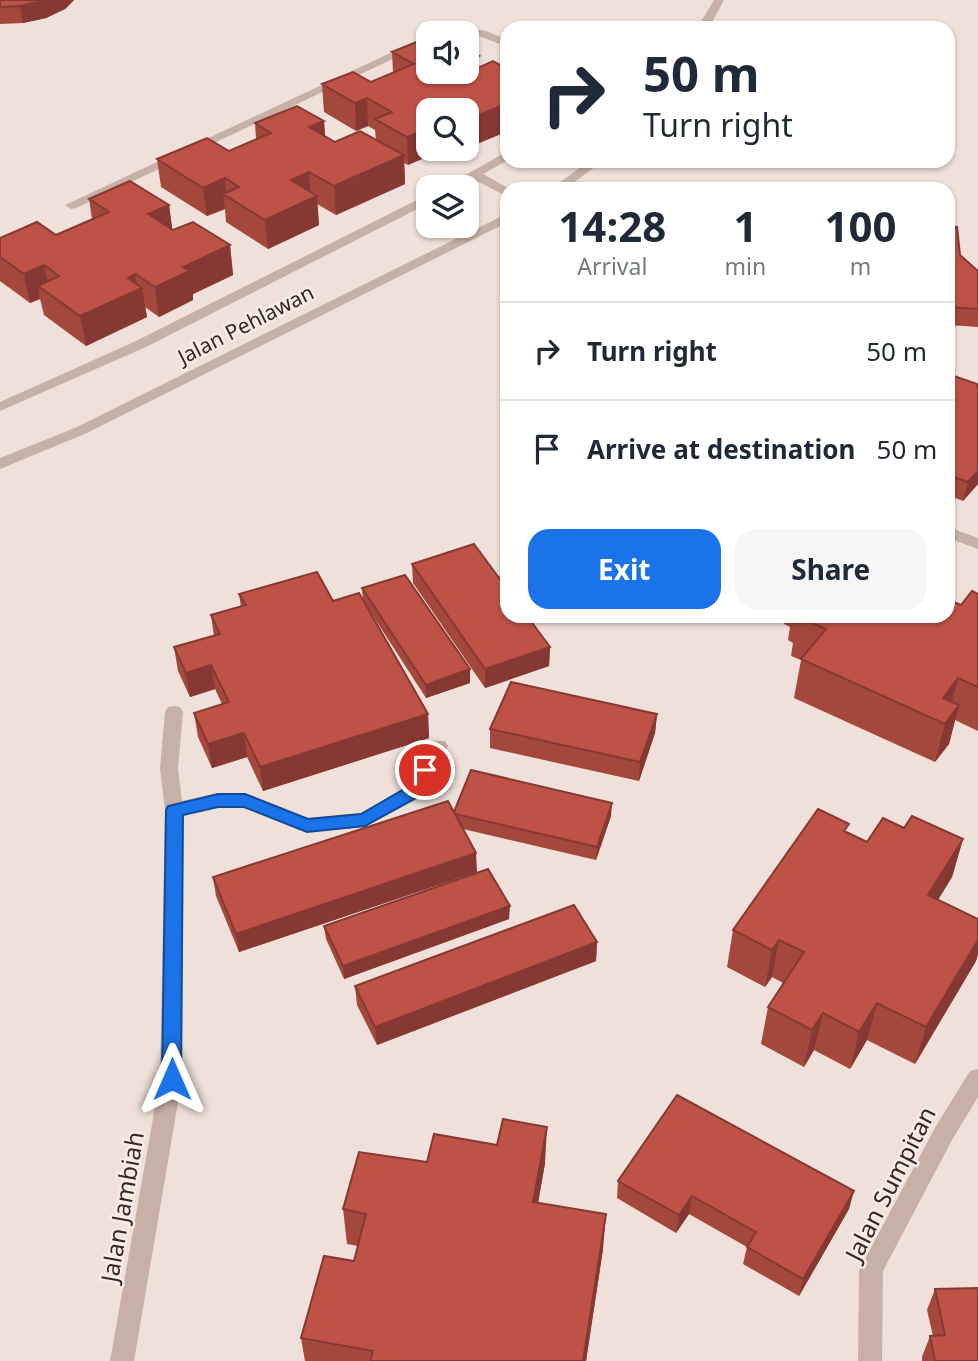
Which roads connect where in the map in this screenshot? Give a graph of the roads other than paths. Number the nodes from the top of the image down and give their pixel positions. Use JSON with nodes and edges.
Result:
{"nodes":[{"id":1,"x":719,"y":0,"type":"edge"},
{"id":2,"x":707,"y":21,"type":"edge"},
{"id":3,"x":479,"y":30,"type":"edge"},
{"id":4,"x":500,"y":40,"type":"edge"},
{"id":5,"x":416,"y":44,"type":"edge"},
{"id":6,"x":412,"y":46,"type":"junction"},
{"id":7,"x":416,"y":48,"type":"edge"},
{"id":8,"x":500,"y":160,"type":"edge"},
{"id":9,"x":587,"y":168,"type":"edge"},
{"id":10,"x":474,"y":175,"type":"edge"},
{"id":11,"x":479,"y":178,"type":"edge"},
{"id":12,"x":567,"y":182,"type":"edge"},
{"id":13,"x":500,"y":188,"type":"edge"},
{"id":14,"x":71,"y":205,"type":"dead end"},
{"id":15,"x":416,"y":205,"type":"edge"},
{"id":16,"x":500,"y":222,"type":"edge"},
{"id":17,"x":0,"y":407,"type":"edge"},
{"id":18,"x":0,"y":464,"type":"edge"},
{"id":19,"x":955,"y":535,"type":"edge"},
{"id":20,"x":978,"y":544,"type":"edge"},
{"id":21,"x":174,"y":712,"type":"dead end"},
{"id":22,"x":439,"y":746,"type":"dead end"},
{"id":23,"x":174,"y":810,"type":"junction"},
{"id":24,"x":978,"y":1078,"type":"edge"},
{"id":25,"x":122,"y":1361,"type":"edge"},
{"id":26,"x":870,"y":1361,"type":"edge"}],
"edges":[{"from":1,"to":2,"type":"street"},
{"from":3,"to":4,"type":"street"},
{"from":5,"to":6,"type":"street"},
{"from":6,"to":7,"type":"street"},
{"from":6,"to":14,"type":"street"},
{"from":8,"to":10,"type":"street"},
{"from":9,"to":12,"type":"street"},
{"from":11,"to":13,"type":"street"},
{"from":15,"to":17,"type":"street"},
{"from":16,"to":18,"type":"street","name":"Jalan Pehlawan"},
{"from":19,"to":20,"type":"street"},
{"from":21,"to":23,"type":"street","name":"Jalan Jambiah"},
{"from":22,"to":23,"type":"street"},
{"from":23,"to":25,"type":"street","name":"Jalan Jambiah"},
{"from":24,"to":26,"type":"street","name":"Jalan Sumpitan"}]}
